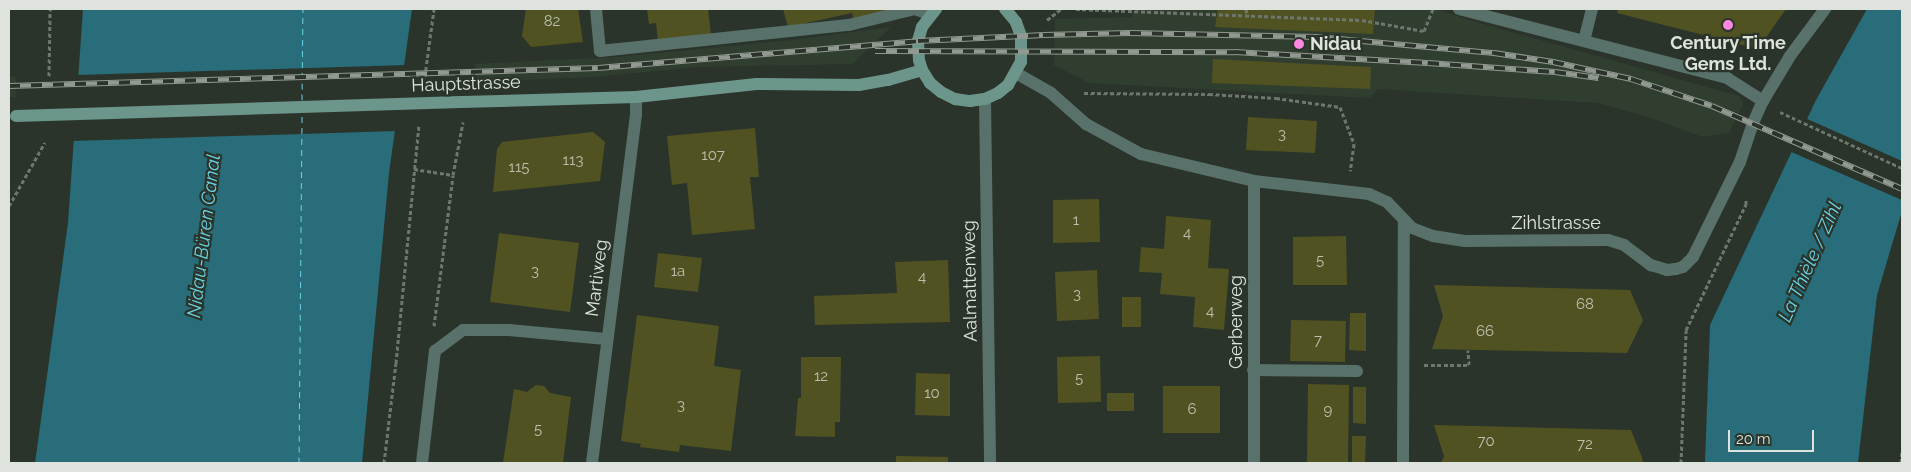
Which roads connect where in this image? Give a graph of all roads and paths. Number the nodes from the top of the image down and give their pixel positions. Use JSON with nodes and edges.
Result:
{"nodes":[{"id":1,"x":50,"y":9,"type":"edge"},
{"id":2,"x":434,"y":9,"type":"edge"},
{"id":3,"x":596,"y":9,"type":"edge"},
{"id":4,"x":1007,"y":9,"type":"edge"},
{"id":5,"x":1061,"y":9,"type":"edge"},
{"id":6,"x":1076,"y":9,"type":"edge"},
{"id":7,"x":1246,"y":9,"type":"edge"},
{"id":8,"x":1433,"y":9,"type":"edge"},
{"id":9,"x":1459,"y":9,"type":"edge"},
{"id":10,"x":1592,"y":9,"type":"edge"},
{"id":11,"x":1825,"y":9,"type":"edge"},
{"id":12,"x":932,"y":12,"type":"edge"},
{"id":13,"x":1247,"y":15,"type":"junction"},
{"id":14,"x":1047,"y":20,"type":"dead end"},
{"id":15,"x":1584,"y":42,"type":"junction"},
{"id":16,"x":426,"y":62,"type":"dead end"},
{"id":17,"x":922,"y":70,"type":"junction"},
{"id":18,"x":1016,"y":73,"type":"junction"},
{"id":19,"x":49,"y":76,"type":"dead end"},
{"id":20,"x":1051,"y":93,"type":"junction"},
{"id":21,"x":636,"y":97,"type":"junction"},
{"id":22,"x":985,"y":99,"type":"junction"},
{"id":23,"x":1763,"y":101,"type":"junction"},
{"id":24,"x":12,"y":116,"type":"edge"},
{"id":25,"x":1788,"y":117,"type":"dead end"},
{"id":26,"x":463,"y":124,"type":"dead end"},
{"id":27,"x":44,"y":142,"type":"dead end"},
{"id":28,"x":1740,"y":162,"type":"junction"},
{"id":29,"x":1902,"y":168,"type":"edge"},
{"id":30,"x":453,"y":175,"type":"junction"},
{"id":31,"x":1254,"y":181,"type":"junction"},
{"id":32,"x":1347,"y":192,"type":"junction"},
{"id":33,"x":9,"y":206,"type":"edge"},
{"id":34,"x":1404,"y":220,"type":"junction"},
{"id":35,"x":606,"y":338,"type":"junction"},
{"id":36,"x":1468,"y":350,"type":"dead end"},
{"id":37,"x":435,"y":351,"type":"junction"},
{"id":38,"x":1403,"y":365,"type":"junction"},
{"id":39,"x":1253,"y":370,"type":"junction"},
{"id":40,"x":1357,"y":371,"type":"dead end"},
{"id":41,"x":1902,"y":450,"type":"edge"},
{"id":42,"x":384,"y":463,"type":"edge"},
{"id":43,"x":422,"y":463,"type":"edge"},
{"id":44,"x":592,"y":463,"type":"edge"},
{"id":45,"x":990,"y":463,"type":"edge"},
{"id":46,"x":1254,"y":463,"type":"edge"},
{"id":47,"x":1403,"y":463,"type":"edge"},
{"id":48,"x":1681,"y":463,"type":"edge"},
{"id":49,"x":1901,"y":463,"type":"edge"}],
"edges":[{"from":1,"to":19,"type":"path"},
{"from":2,"to":16,"type":"path"},
{"from":3,"to":12,"type":"street"},
{"from":4,"to":18,"type":"main road"},
{"from":5,"to":14,"type":"path"},
{"from":6,"to":13,"type":"path"},
{"from":7,"to":13,"type":"path"},
{"from":8,"to":13,"type":"path"},
{"from":9,"to":15,"type":"street"},
{"from":10,"to":15,"type":"street"},
{"from":11,"to":23,"type":"street","name":"Zihlstrasse"},
{"from":12,"to":17,"type":"main road"},
{"from":15,"to":23,"type":"street"},
{"from":17,"to":21,"type":"main road","name":"Hauptstrasse"},
{"from":17,"to":22,"type":"main road"},
{"from":18,"to":20,"type":"street"},
{"from":18,"to":22,"type":"main road"},
{"from":20,"to":31,"type":"street"},
{"from":20,"to":32,"type":"path"},
{"from":21,"to":24,"type":"main road","name":"Hauptstrasse","bridge":true},
{"from":21,"to":35,"type":"street","name":"Martiweg"},
{"from":22,"to":45,"type":"street","name":"Aalmattenweg"},
{"from":23,"to":28,"type":"street","name":"Zihlstrasse"},
{"from":25,"to":29,"type":"path"},
{"from":26,"to":30,"type":"path"},
{"from":27,"to":33,"type":"path"},
{"from":28,"to":34,"type":"street","name":"Zihlstrasse"},
{"from":28,"to":48,"type":"path"},
{"from":30,"to":37,"type":"path"},
{"from":30,"to":42,"type":"path"},
{"from":31,"to":32,"type":"street"},
{"from":31,"to":39,"type":"street","name":"Gerberweg"},
{"from":32,"to":34,"type":"street","name":"Zihlstrasse"},
{"from":34,"to":38,"type":"street"},
{"from":35,"to":37,"type":"street"},
{"from":35,"to":44,"type":"street","name":"Martiweg"},
{"from":36,"to":38,"type":"path"},
{"from":37,"to":43,"type":"street"},
{"from":38,"to":47,"type":"street"},
{"from":39,"to":40,"type":"street"},
{"from":39,"to":46,"type":"street","name":"Gerberweg"},
{"from":41,"to":49,"type":"path"}]}
